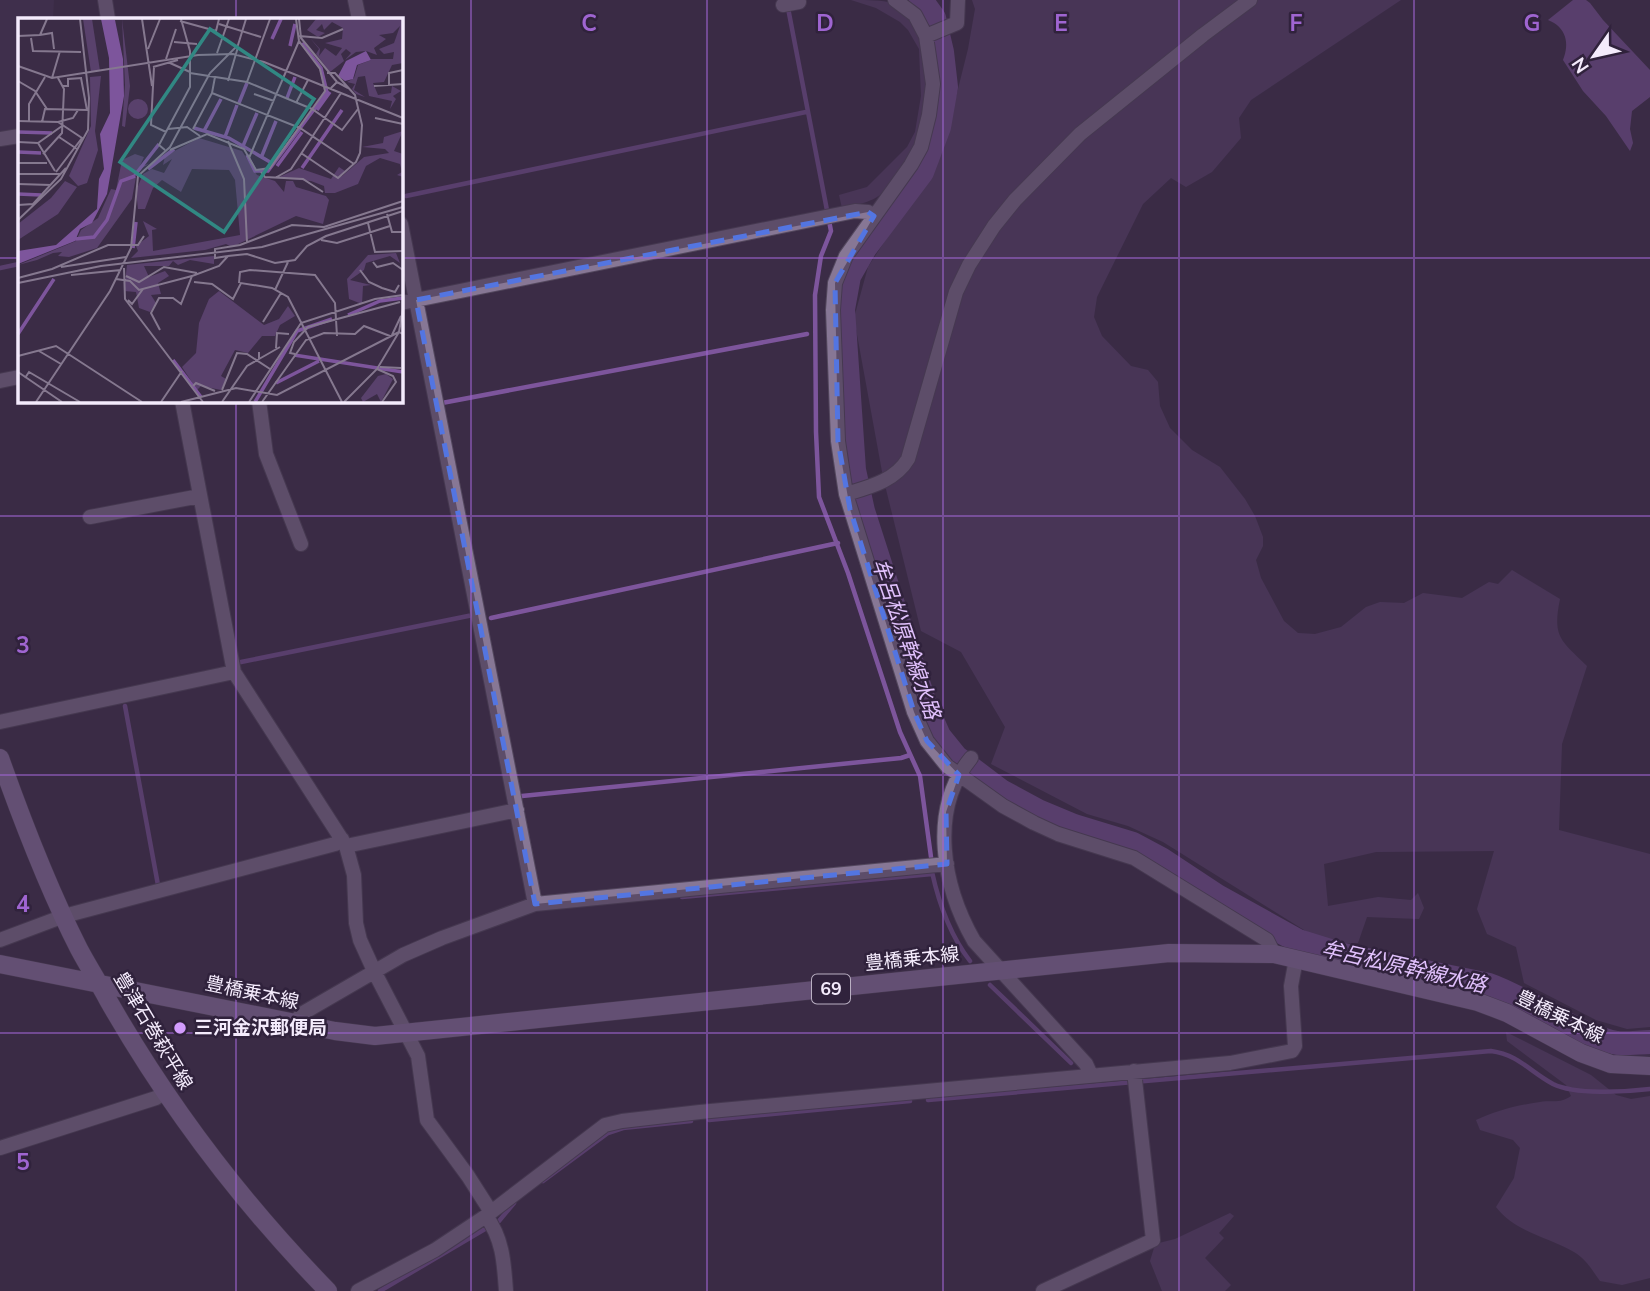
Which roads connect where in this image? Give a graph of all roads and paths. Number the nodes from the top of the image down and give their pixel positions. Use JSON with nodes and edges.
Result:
{"nodes":[{"id":1,"x":104,"y":0,"type":"edge"},
{"id":2,"x":355,"y":0,"type":"edge"},
{"id":3,"x":895,"y":0,"type":"edge"},
{"id":4,"x":958,"y":0,"type":"edge"},
{"id":5,"x":1250,"y":0,"type":"edge"},
{"id":6,"x":108,"y":18,"type":"edge"},
{"id":7,"x":359,"y":18,"type":"edge"},
{"id":8,"x":929,"y":35,"type":"junction"},
{"id":9,"x":18,"y":136,"type":"edge"},
{"id":10,"x":0,"y":139,"type":"edge"},
{"id":11,"x":874,"y":216,"type":"junction"},
{"id":12,"x":402,"y":229,"type":"edge"},
{"id":13,"x":416,"y":300,"type":"junction"},
{"id":14,"x":402,"y":303,"type":"edge"},
{"id":15,"x":18,"y":377,"type":"edge"},
{"id":16,"x":0,"y":381,"type":"edge"},
{"id":17,"x":182,"y":402,"type":"edge"},
{"id":18,"x":259,"y":402,"type":"edge"},
{"id":19,"x":848,"y":493,"type":"junction"},
{"id":20,"x":200,"y":496,"type":"junction"},
{"id":21,"x":90,"y":517,"type":"dead end"},
{"id":22,"x":300,"y":544,"type":"dead end"},
{"id":23,"x":234,"y":672,"type":"junction"},
{"id":24,"x":0,"y":722,"type":"edge"},
{"id":25,"x":0,"y":758,"type":"edge"},
{"id":26,"x":971,"y":758,"type":"dead end"},
{"id":27,"x":960,"y":773,"type":"junction"},
{"id":28,"x":517,"y":810,"type":"junction"},
{"id":29,"x":344,"y":843,"type":"junction"},
{"id":30,"x":947,"y":864,"type":"junction"},
{"id":31,"x":534,"y":904,"type":"junction"},
{"id":32,"x":64,"y":916,"type":"junction"},
{"id":33,"x":0,"y":940,"type":"edge"},
{"id":34,"x":1274,"y":954,"type":"junction"},
{"id":35,"x":1296,"y":959,"type":"junction"},
{"id":36,"x":0,"y":964,"type":"edge"},
{"id":37,"x":1003,"y":971,"type":"junction"},
{"id":38,"x":374,"y":973,"type":"junction"},
{"id":39,"x":99,"y":984,"type":"junction"},
{"id":40,"x":294,"y":1023,"type":"junction"},
{"id":41,"x":406,"y":1033,"type":"junction"},
{"id":42,"x":1650,"y":1066,"type":"edge"},
{"id":43,"x":1134,"y":1073,"type":"junction"},
{"id":44,"x":1091,"y":1075,"type":"junction"},
{"id":45,"x":164,"y":1092,"type":"junction"},
{"id":46,"x":0,"y":1148,"type":"edge"},
{"id":47,"x":489,"y":1214,"type":"junction"},
{"id":48,"x":328,"y":1291,"type":"edge"},
{"id":49,"x":358,"y":1291,"type":"edge"},
{"id":50,"x":506,"y":1291,"type":"edge"},
{"id":51,"x":1043,"y":1291,"type":"edge"}],
"edges":[{"from":1,"to":6,"type":"street"},
{"from":2,"to":7,"type":"street"},
{"from":3,"to":8,"type":"street"},
{"from":4,"to":8,"type":"street"},
{"from":5,"to":19,"type":"street"},
{"from":8,"to":11,"type":"street"},
{"from":9,"to":10,"type":"street"},
{"from":11,"to":13,"type":"street"},
{"from":11,"to":19,"type":"street"},
{"from":12,"to":13,"type":"street"},
{"from":13,"to":14,"type":"street"},
{"from":13,"to":28,"type":"street"},
{"from":15,"to":16,"type":"street"},
{"from":17,"to":20,"type":"street"},
{"from":18,"to":22,"type":"street"},
{"from":19,"to":27,"type":"street"},
{"from":20,"to":21,"type":"street"},
{"from":20,"to":23,"type":"street"},
{"from":23,"to":24,"type":"street"},
{"from":23,"to":29,"type":"street"},
{"from":25,"to":32,"type":"main road","name":"豊津石巻萩平線"},
{"from":26,"to":27,"type":"street"},
{"from":27,"to":30,"type":"street"},
{"from":27,"to":34,"type":"street"},
{"from":28,"to":29,"type":"street"},
{"from":28,"to":31,"type":"street"},
{"from":29,"to":32,"type":"street"},
{"from":29,"to":38,"type":"street"},
{"from":30,"to":31,"type":"street"},
{"from":30,"to":37,"type":"street"},
{"from":31,"to":38,"type":"street"},
{"from":32,"to":33,"type":"street"},
{"from":32,"to":39,"type":"main road","name":"豊津石巻萩平線"},
{"from":34,"to":35,"type":"main road","name":"豊橋乗本線","number":"69"},
{"from":34,"to":37,"type":"main road","name":"豊橋乗本線","number":"69"},
{"from":35,"to":42,"type":"main road","name":"豊橋乗本線","number":"69"},
{"from":35,"to":43,"type":"street"},
{"from":36,"to":39,"type":"main road","name":"豊橋乗本線","number":"69"},
{"from":37,"to":41,"type":"main road","name":"豊橋乗本線","number":"69"},
{"from":37,"to":44,"type":"street"},
{"from":38,"to":40,"type":"street"},
{"from":38,"to":41,"type":"street"},
{"from":39,"to":40,"type":"main road","name":"豊橋乗本線","number":"69"},
{"from":39,"to":45,"type":"main road","name":"豊津石巻萩平線"},
{"from":40,"to":41,"type":"main road","name":"豊橋乗本線","number":"69"},
{"from":41,"to":47,"type":"street"},
{"from":43,"to":44,"type":"street"},
{"from":43,"to":51,"type":"street"},
{"from":44,"to":47,"type":"street"},
{"from":45,"to":46,"type":"street"},
{"from":45,"to":48,"type":"main road","name":"豊津石巻萩平線"},
{"from":47,"to":49,"type":"street"},
{"from":47,"to":50,"type":"street"}]}
